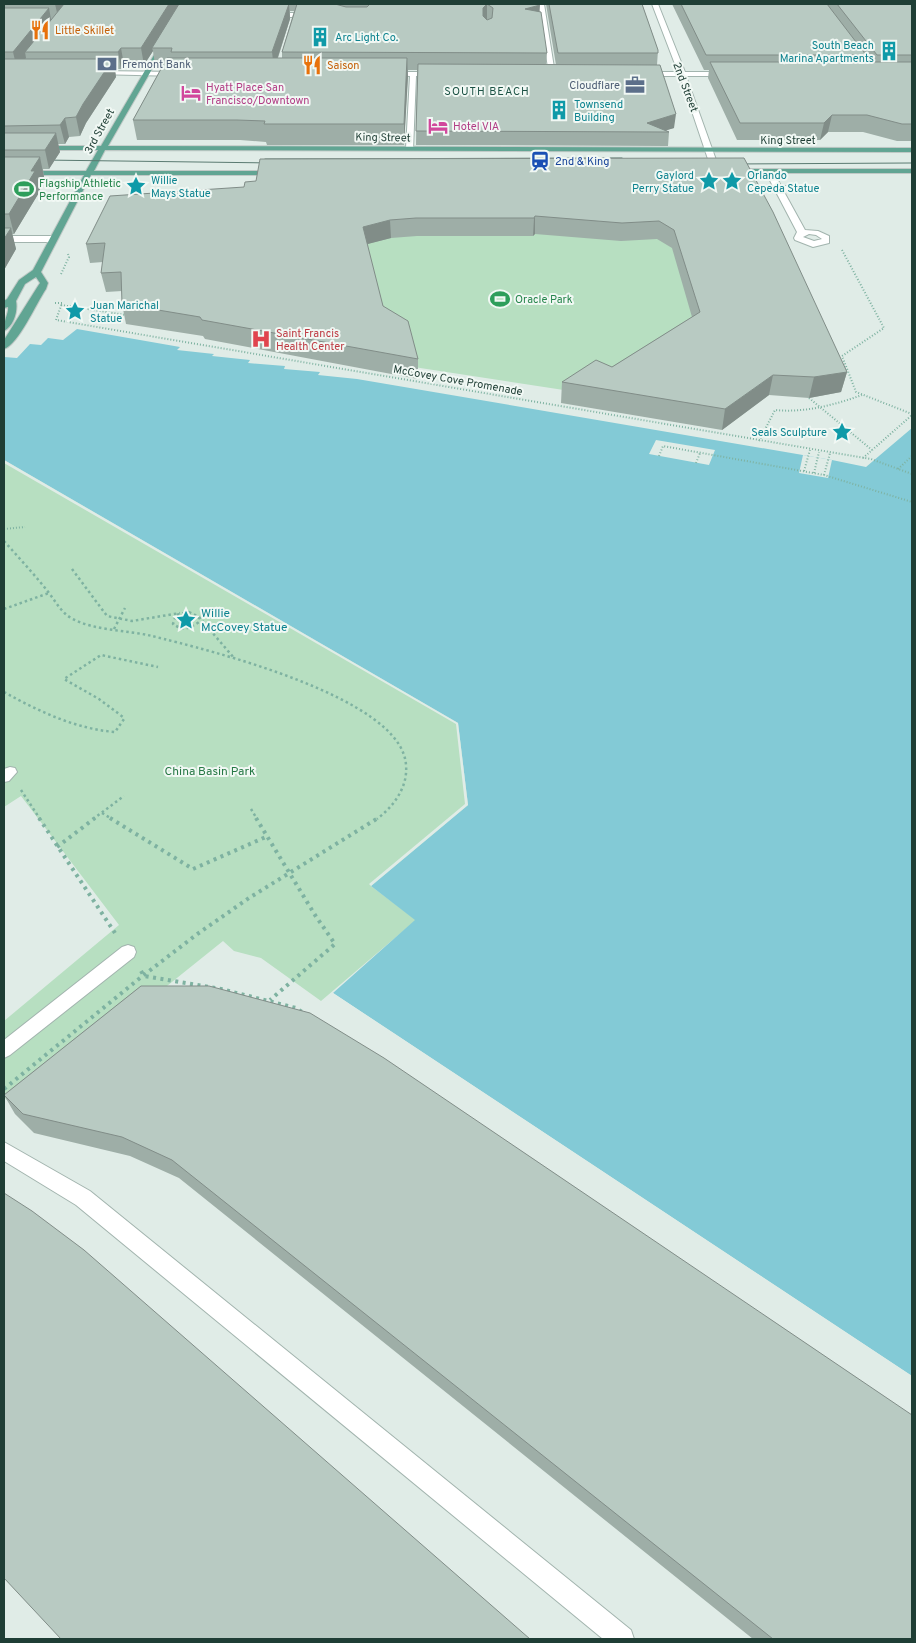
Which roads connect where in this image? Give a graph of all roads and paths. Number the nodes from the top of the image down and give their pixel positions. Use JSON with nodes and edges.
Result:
{"nodes":[{"id":1,"x":268,"y":4,"type":"edge"},
{"id":2,"x":541,"y":4,"type":"edge"},
{"id":3,"x":655,"y":4,"type":"edge"},
{"id":4,"x":323,"y":15,"type":"edge"},
{"id":5,"x":537,"y":25,"type":"edge"},
{"id":6,"x":545,"y":25,"type":"junction"},
{"id":7,"x":538,"y":33,"type":"edge"},
{"id":8,"x":546,"y":33,"type":"junction"},
{"id":9,"x":168,"y":36,"type":"edge"},
{"id":10,"x":86,"y":73,"type":"edge"},
{"id":11,"x":147,"y":74,"type":"junction"},
{"id":12,"x":186,"y":74,"type":"edge"},
{"id":13,"x":384,"y":74,"type":"edge"},
{"id":14,"x":413,"y":74,"type":"junction"},
{"id":15,"x":442,"y":74,"type":"edge"},
{"id":16,"x":542,"y":74,"type":"edge"},
{"id":17,"x":552,"y":74,"type":"junction"},
{"id":18,"x":561,"y":74,"type":"edge"},
{"id":19,"x":639,"y":74,"type":"edge"},
{"id":20,"x":681,"y":74,"type":"junction"},
{"id":21,"x":738,"y":74,"type":"edge"},
{"id":22,"x":4,"y":148,"type":"edge"},
{"id":23,"x":102,"y":148,"type":"junction"},
{"id":24,"x":410,"y":148,"type":"junction"},
{"id":25,"x":912,"y":150,"type":"edge"},
{"id":26,"x":710,"y":151,"type":"junction"},
{"id":27,"x":708,"y":171,"type":"edge"},
{"id":28,"x":716,"y":171,"type":"junction"},
{"id":29,"x":769,"y":171,"type":"junction"},
{"id":30,"x":912,"y":171,"type":"edge"},
{"id":31,"x":4,"y":173,"type":"edge"},
{"id":32,"x":286,"y":173,"type":"edge"},
{"id":33,"x":88,"y":174,"type":"junction"},
{"id":34,"x":778,"y":188,"type":"junction"},
{"id":35,"x":811,"y":188,"type":"dead end"},
{"id":36,"x":4,"y":239,"type":"edge"},
{"id":37,"x":53,"y":239,"type":"junction"},
{"id":38,"x":822,"y":243,"type":"joint"},
{"id":39,"x":37,"y":272,"type":"junction"},
{"id":40,"x":8,"y":303,"type":"edge"},
{"id":41,"x":126,"y":315,"type":"edge"},
{"id":42,"x":4,"y":328,"type":"edge"},
{"id":43,"x":4,"y":346,"type":"edge"},
{"id":44,"x":863,"y":395,"type":"junction"},
{"id":45,"x":809,"y":398,"type":"edge"},
{"id":46,"x":819,"y":406,"type":"junction"},
{"id":47,"x":912,"y":414,"type":"edge"},
{"id":48,"x":758,"y":441,"type":"junction"},
{"id":49,"x":810,"y":450,"type":"junction"},
{"id":50,"x":872,"y":450,"type":"junction"},
{"id":51,"x":700,"y":452,"type":"junction"},
{"id":52,"x":820,"y":452,"type":"junction"},
{"id":53,"x":830,"y":453,"type":"junction"},
{"id":54,"x":659,"y":456,"type":"dead end"},
{"id":55,"x":912,"y":456,"type":"edge"},
{"id":56,"x":862,"y":458,"type":"junction"},
{"id":57,"x":696,"y":463,"type":"dead end"},
{"id":58,"x":898,"y":469,"type":"junction"},
{"id":59,"x":804,"y":471,"type":"junction"},
{"id":60,"x":814,"y":473,"type":"junction"},
{"id":61,"x":912,"y":474,"type":"edge"},
{"id":62,"x":824,"y":475,"type":"junction"},
{"id":63,"x":912,"y":502,"type":"edge"},
{"id":64,"x":25,"y":527,"type":"dead end"},
{"id":65,"x":4,"y":529,"type":"edge"},
{"id":66,"x":4,"y":541,"type":"edge"},
{"id":67,"x":72,"y":569,"type":"dead end"},
{"id":68,"x":49,"y":593,"type":"junction"},
{"id":69,"x":125,"y":608,"type":"dead end"},
{"id":70,"x":4,"y":610,"type":"edge"},
{"id":71,"x":180,"y":614,"type":"junction"},
{"id":72,"x":199,"y":616,"type":"junction"},
{"id":73,"x":119,"y":619,"type":"junction"},
{"id":74,"x":114,"y":630,"type":"junction"},
{"id":75,"x":235,"y":659,"type":"junction"},
{"id":76,"x":158,"y":667,"type":"dead end"},
{"id":77,"x":4,"y":692,"type":"edge"},
{"id":78,"x":7,"y":774,"type":"edge"},
{"id":79,"x":124,"y":796,"type":"dead end"},
{"id":80,"x":251,"y":809,"type":"dead end"},
{"id":81,"x":102,"y":813,"type":"junction"},
{"id":82,"x":268,"y":836,"type":"junction"},
{"id":83,"x":57,"y":847,"type":"junction"},
{"id":84,"x":289,"y":872,"type":"junction"},
{"id":85,"x":128,"y":952,"type":"junction"},
{"id":86,"x":144,"y":976,"type":"junction"},
{"id":87,"x":270,"y":1000,"type":"junction"},
{"id":88,"x":304,"y":1013,"type":"edge"},
{"id":89,"x":4,"y":1050,"type":"edge"},
{"id":90,"x":4,"y":1088,"type":"edge"},
{"id":91,"x":4,"y":1151,"type":"edge"},
{"id":92,"x":622,"y":1639,"type":"edge"}],
"edges":[{"from":1,"to":4,"type":"street"},
{"from":2,"to":6,"type":"street"},
{"from":3,"to":20,"type":"street","name":"2nd Street"},
{"from":5,"to":6,"type":"street"},
{"from":6,"to":8,"type":"street"},
{"from":7,"to":8,"type":"street"},
{"from":8,"to":17,"type":"street"},
{"from":9,"to":11,"type":"main road","name":"3rd Street"},
{"from":10,"to":11,"type":"street"},
{"from":11,"to":12,"type":"street"},
{"from":11,"to":23,"type":"main road","name":"3rd Street"},
{"from":13,"to":14,"type":"street"},
{"from":14,"to":15,"type":"street"},
{"from":14,"to":24,"type":"street"},
{"from":16,"to":17,"type":"street"},
{"from":17,"to":18,"type":"street"},
{"from":19,"to":20,"type":"street"},
{"from":20,"to":21,"type":"street"},
{"from":20,"to":26,"type":"street","name":"2nd Street"},
{"from":22,"to":23,"type":"main road","name":"King Street"},
{"from":23,"to":24,"type":"main road","name":"King Street"},
{"from":23,"to":33,"type":"main road","name":"3rd Street"},
{"from":24,"to":26,"type":"main road","name":"King Street"},
{"from":25,"to":26,"type":"main road","name":"King Street"},
{"from":26,"to":28,"type":"street","name":"2nd Street"},
{"from":27,"to":28,"type":"main road"},
{"from":28,"to":29,"type":"main road"},
{"from":29,"to":30,"type":"main road"},
{"from":29,"to":34,"type":"street"},
{"from":31,"to":33,"type":"main road"},
{"from":32,"to":33,"type":"main road"},
{"from":33,"to":37,"type":"main road","name":"3rd Street"},
{"from":34,"to":35,"type":"street"},
{"from":34,"to":38,"type":"street"},
{"from":36,"to":37,"type":"street"},
{"from":37,"to":39,"type":"main road","name":"3rd Street"},
{"from":38,"to":44,"type":"path"},
{"from":39,"to":40,"type":"main road","name":"3rd Street"},
{"from":39,"to":43,"type":"main road"},
{"from":40,"to":42,"type":"main road","name":"3rd Street"},
{"from":41,"to":48,"type":"path","name":"McCovey Cove Promenade"},
{"from":44,"to":46,"type":"path"},
{"from":44,"to":47,"type":"path"},
{"from":45,"to":46,"type":"path"},
{"from":46,"to":48,"type":"path"},
{"from":46,"to":50,"type":"path"},
{"from":47,"to":50,"type":"path"},
{"from":48,"to":49,"type":"path","name":"McCovey Cove Promenade"},
{"from":49,"to":52,"type":"path","name":"McCovey Cove Promenade"},
{"from":49,"to":59,"type":"path"},
{"from":50,"to":56,"type":"path"},
{"from":51,"to":54,"type":"path"},
{"from":51,"to":57,"type":"path"},
{"from":51,"to":59,"type":"path"},
{"from":52,"to":53,"type":"path","name":"McCovey Cove Promenade"},
{"from":52,"to":60,"type":"path"},
{"from":53,"to":56,"type":"path","name":"McCovey Cove Promenade"},
{"from":53,"to":62,"type":"path"},
{"from":55,"to":58,"type":"path"},
{"from":56,"to":58,"type":"path","name":"McCovey Cove Promenade"},
{"from":58,"to":61,"type":"path","name":"McCovey Cove Promenade"},
{"from":59,"to":60,"type":"path"},
{"from":60,"to":62,"type":"path"},
{"from":62,"to":63,"type":"path"},
{"from":64,"to":65,"type":"path"},
{"from":66,"to":68,"type":"path"},
{"from":67,"to":73,"type":"path"},
{"from":68,"to":70,"type":"path"},
{"from":68,"to":74,"type":"path"},
{"from":69,"to":73,"type":"path"},
{"from":71,"to":72,"type":"path"},
{"from":71,"to":72,"type":"path"},
{"from":71,"to":73,"type":"path"},
{"from":72,"to":75,"type":"path"},
{"from":73,"to":74,"type":"path"},
{"from":74,"to":75,"type":"path"},
{"from":75,"to":84,"type":"path"},
{"from":76,"to":77,"type":"path"},
{"from":78,"to":83,"type":"path"},
{"from":79,"to":81,"type":"path"},
{"from":80,"to":82,"type":"path"},
{"from":81,"to":82,"type":"path"},
{"from":81,"to":83,"type":"path"},
{"from":82,"to":84,"type":"path"},
{"from":83,"to":85,"type":"path"},
{"from":84,"to":86,"type":"path"},
{"from":84,"to":87,"type":"path"},
{"from":85,"to":86,"type":"path"},
{"from":85,"to":89,"type":"street"},
{"from":86,"to":87,"type":"path"},
{"from":86,"to":90,"type":"path"},
{"from":87,"to":88,"type":"path"},
{"from":91,"to":92,"type":"street"}]}
